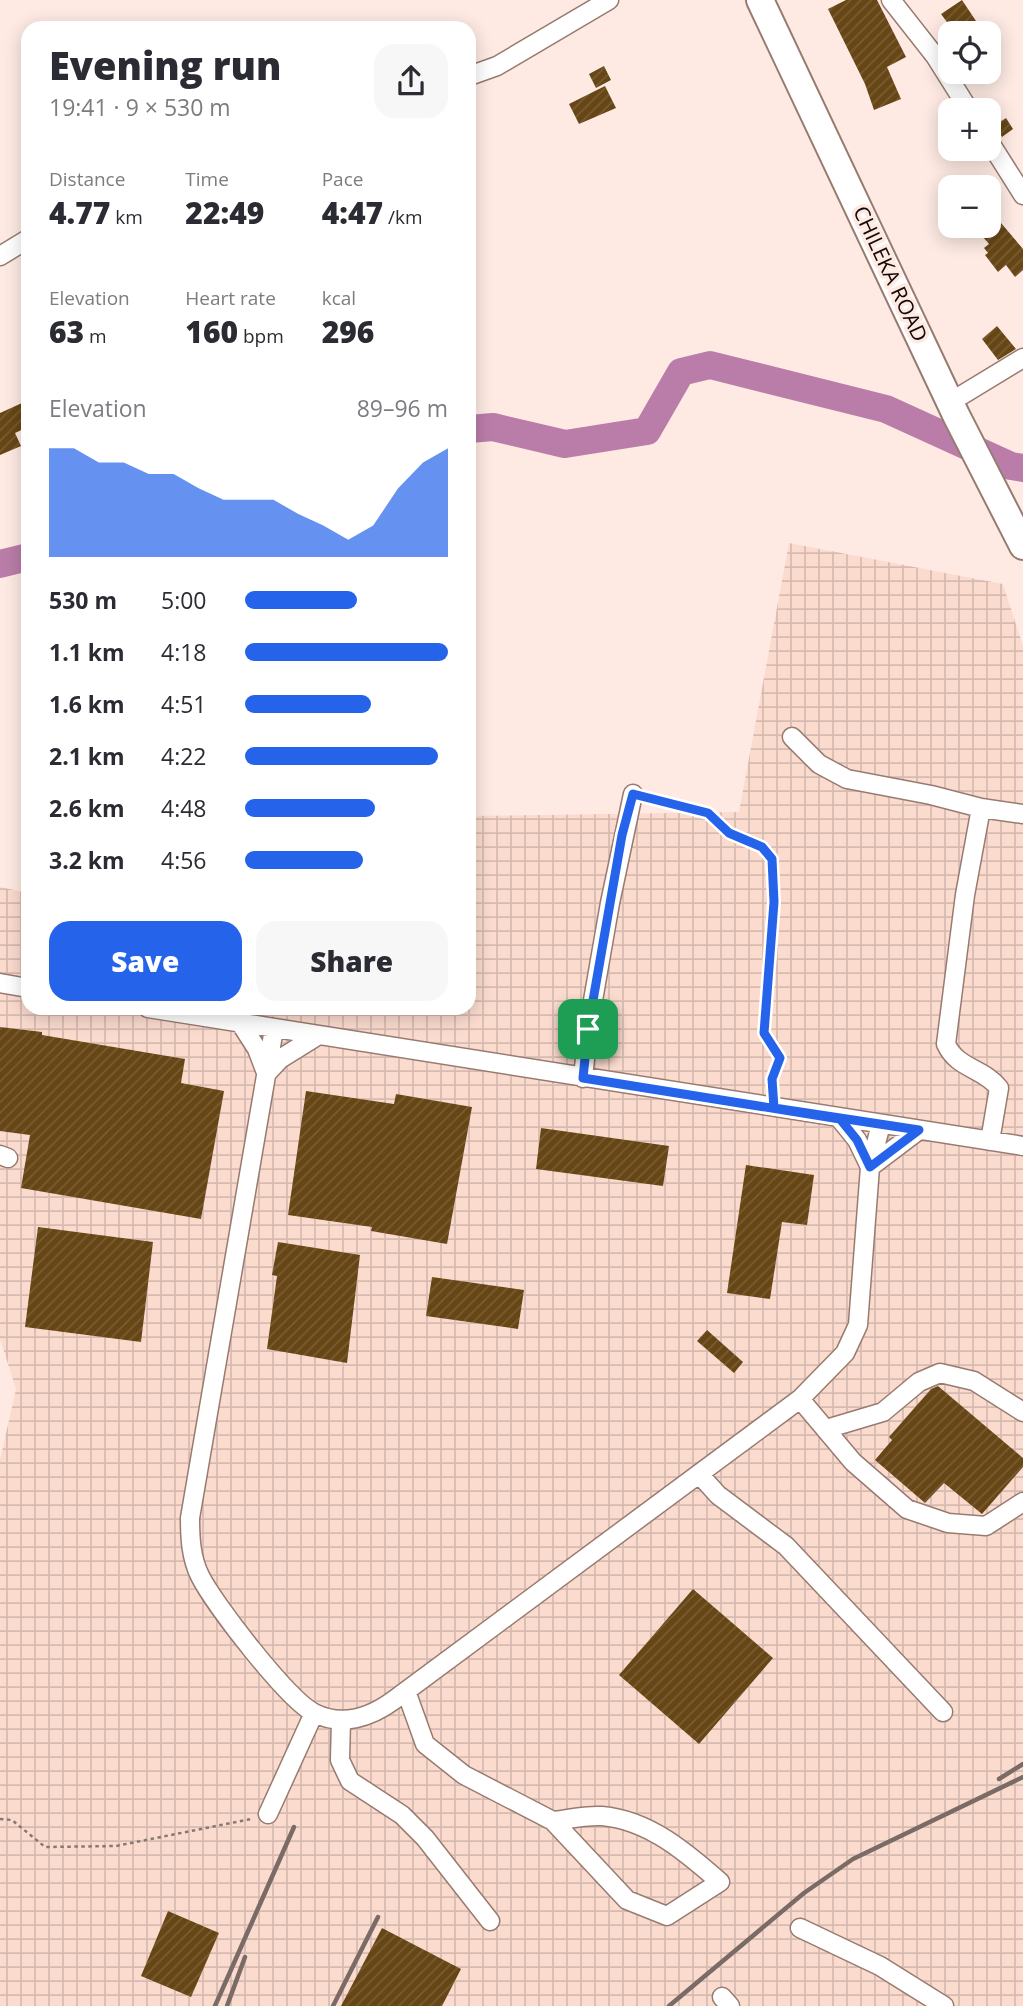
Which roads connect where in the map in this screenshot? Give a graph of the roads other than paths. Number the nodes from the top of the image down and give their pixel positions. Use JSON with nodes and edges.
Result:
{"nodes":[{"id":1,"x":609,"y":0,"type":"edge"},
{"id":2,"x":761,"y":0,"type":"edge"},
{"id":3,"x":776,"y":0,"type":"edge"},
{"id":4,"x":891,"y":0,"type":"edge"},
{"id":5,"x":476,"y":73,"type":"edge"},
{"id":6,"x":962,"y":98,"type":"edge"},
{"id":7,"x":1001,"y":160,"type":"edge"},
{"id":8,"x":1023,"y":195,"type":"edge"},
{"id":9,"x":21,"y":243,"type":"edge"},
{"id":10,"x":0,"y":256,"type":"edge"},
{"id":11,"x":1023,"y":358,"type":"edge"},
{"id":12,"x":964,"y":409,"type":"junction"},
{"id":13,"x":991,"y":470,"type":"junction"},
{"id":14,"x":1023,"y":513,"type":"edge"},
{"id":15,"x":1023,"y":546,"type":"edge"},
{"id":16,"x":792,"y":737,"type":"dead end"},
{"id":17,"x":633,"y":794,"type":"road end"},
{"id":18,"x":981,"y":808,"type":"junction"},
{"id":19,"x":1023,"y":814,"type":"edge"},
{"id":20,"x":0,"y":983,"type":"edge"},
{"id":21,"x":21,"y":987,"type":"edge"},
{"id":22,"x":189,"y":1015,"type":"edge"},
{"id":23,"x":241,"y":1024,"type":"junction"},
{"id":24,"x":274,"y":1029,"type":"junction"},
{"id":25,"x":317,"y":1036,"type":"junction"},
{"id":26,"x":266,"y":1074,"type":"junction"},
{"id":27,"x":583,"y":1078,"type":"junction"},
{"id":28,"x":840,"y":1119,"type":"junction"},
{"id":29,"x":881,"y":1124,"type":"junction"},
{"id":30,"x":919,"y":1130,"type":"junction"},
{"id":31,"x":990,"y":1141,"type":"junction"},
{"id":32,"x":1023,"y":1146,"type":"edge"},
{"id":33,"x":870,"y":1167,"type":"junction"},
{"id":34,"x":800,"y":1399,"type":"junction"},
{"id":35,"x":1023,"y":1412,"type":"edge"},
{"id":36,"x":825,"y":1429,"type":"junction"},
{"id":37,"x":699,"y":1474,"type":"junction"},
{"id":38,"x":1023,"y":1502,"type":"edge"},
{"id":39,"x":406,"y":1691,"type":"junction"},
{"id":40,"x":943,"y":1712,"type":"dead end"},
{"id":41,"x":314,"y":1713,"type":"junction"},
{"id":42,"x":341,"y":1720,"type":"junction"},
{"id":43,"x":268,"y":1814,"type":"road end"},
{"id":44,"x":553,"y":1821,"type":"junction"},
{"id":45,"x":490,"y":1921,"type":"dead end"},
{"id":46,"x":800,"y":1928,"type":"dead end"},
{"id":47,"x":944,"y":2006,"type":"edge"}],
"edges":[{"from":1,"to":5,"type":"street"},
{"from":2,"to":12,"type":"highway","name":"CHILEKA ROAD"},
{"from":3,"to":12,"type":"highway","name":"CHILEKA ROAD"},
{"from":4,"to":6,"type":"street"},
{"from":7,"to":8,"type":"street"},
{"from":9,"to":10,"type":"street"},
{"from":11,"to":12,"type":"street"},
{"from":12,"to":13,"type":"highway","name":"CHILEKA ROAD"},
{"from":13,"to":14,"type":"highway"},
{"from":13,"to":15,"type":"highway","name":"CHILEKA ROAD"},
{"from":16,"to":18,"type":"street"},
{"from":17,"to":27,"type":"street"},
{"from":18,"to":19,"type":"street"},
{"from":18,"to":31,"type":"street"},
{"from":20,"to":21,"type":"street"},
{"from":22,"to":23,"type":"street"},
{"from":23,"to":24,"type":"street"},
{"from":23,"to":26,"type":"street"},
{"from":24,"to":25,"type":"street"},
{"from":24,"to":26,"type":"street"},
{"from":25,"to":26,"type":"street"},
{"from":25,"to":27,"type":"street"},
{"from":26,"to":41,"type":"street"},
{"from":27,"to":28,"type":"street"},
{"from":28,"to":29,"type":"street"},
{"from":28,"to":33,"type":"street"},
{"from":29,"to":30,"type":"street"},
{"from":29,"to":33,"type":"street"},
{"from":30,"to":31,"type":"street"},
{"from":30,"to":33,"type":"street"},
{"from":31,"to":32,"type":"street"},
{"from":33,"to":34,"type":"street"},
{"from":34,"to":36,"type":"street"},
{"from":34,"to":37,"type":"street"},
{"from":35,"to":36,"type":"street"},
{"from":36,"to":38,"type":"street"},
{"from":37,"to":39,"type":"street"},
{"from":37,"to":40,"type":"street"},
{"from":39,"to":42,"type":"street"},
{"from":39,"to":44,"type":"street"},
{"from":41,"to":42,"type":"street"},
{"from":41,"to":43,"type":"street"},
{"from":42,"to":45,"type":"street"},
{"from":44,"to":44,"type":"street"},
{"from":46,"to":47,"type":"street"}]}
